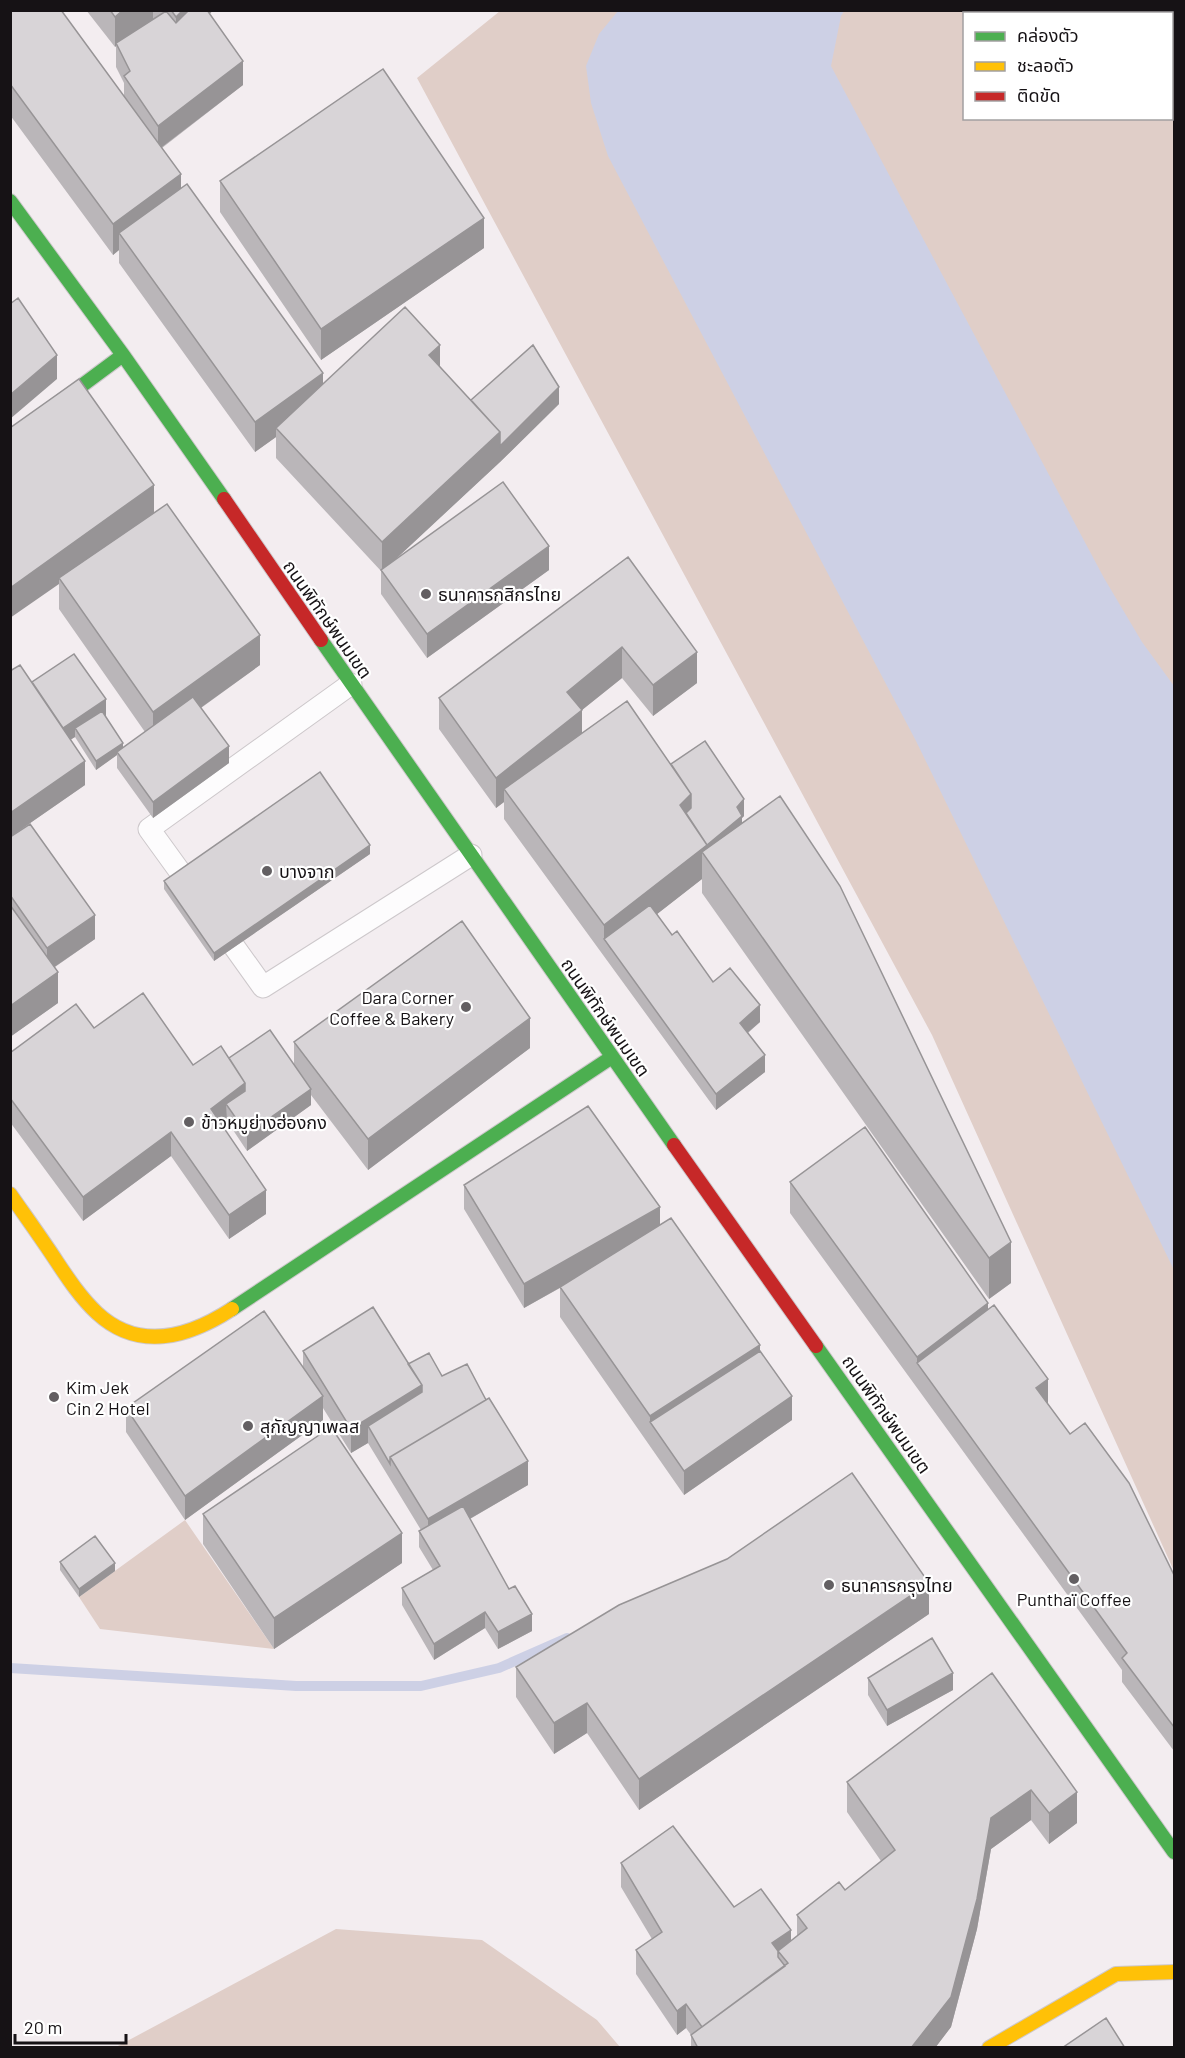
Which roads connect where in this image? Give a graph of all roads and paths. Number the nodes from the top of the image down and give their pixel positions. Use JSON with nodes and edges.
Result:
{"nodes":[{"id":1,"x":10,"y":201,"type":"edge"},
{"id":2,"x":123,"y":355,"type":"junction"},
{"id":3,"x":10,"y":439,"type":"edge"},
{"id":4,"x":351,"y":684,"type":"junction"},
{"id":5,"x":471,"y":855,"type":"junction"},
{"id":6,"x":612,"y":1057,"type":"junction"},
{"id":7,"x":10,"y":1194,"type":"edge"},
{"id":8,"x":1174,"y":1852,"type":"edge"},
{"id":9,"x":1174,"y":1972,"type":"edge"},
{"id":10,"x":989,"y":2048,"type":"edge"}],
"edges":[{"from":1,"to":2,"type":"main road","name":"ถนนพิทักษ์พนมเขต"},
{"from":2,"to":3,"type":"main road"},
{"from":2,"to":4,"type":"main road","name":"ถนนพิทักษ์พนมเขต"},
{"from":4,"to":5,"type":"main road","name":"ถนนพิทักษ์พนมเขต"},
{"from":4,"to":5,"type":"lane"},
{"from":5,"to":6,"type":"main road","name":"ถนนพิทักษ์พนมเขต"},
{"from":6,"to":7,"type":"main road"},
{"from":6,"to":8,"type":"main road","name":"ถนนพิทักษ์พนมเขต"},
{"from":9,"to":10,"type":"main road"}]}
